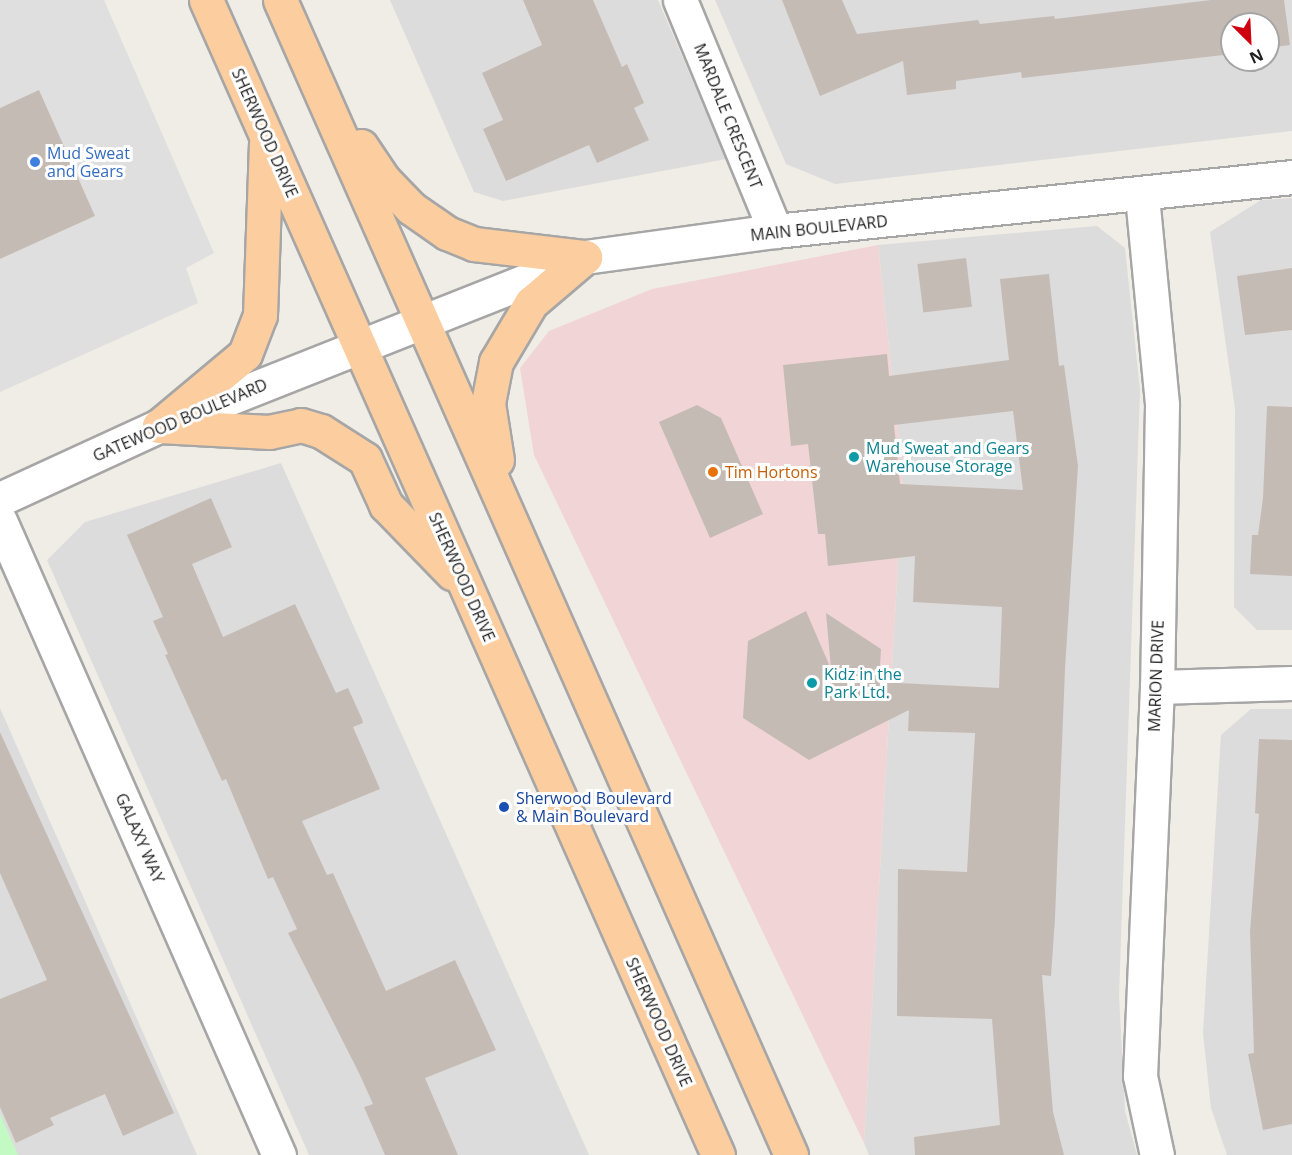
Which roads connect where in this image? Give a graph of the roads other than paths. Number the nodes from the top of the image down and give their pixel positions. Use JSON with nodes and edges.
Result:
{"nodes":[{"id":1,"x":206,"y":0,"type":"edge"},
{"id":2,"x":280,"y":0,"type":"edge"},
{"id":3,"x":680,"y":0,"type":"edge"},
{"id":4,"x":315,"y":78,"type":"junction"},
{"id":5,"x":267,"y":137,"type":"junction"},
{"id":6,"x":1292,"y":177,"type":"edge"},
{"id":7,"x":1142,"y":196,"type":"junction"},
{"id":8,"x":776,"y":231,"type":"junction"},
{"id":9,"x":585,"y":257,"type":"junction"},
{"id":10,"x":423,"y":321,"type":"junction"},
{"id":11,"x":361,"y":345,"type":"junction"},
{"id":12,"x":159,"y":426,"type":"junction"},
{"id":13,"x":0,"y":499,"type":"edge"},
{"id":14,"x":507,"y":512,"type":"junction"},
{"id":15,"x":0,"y":520,"type":"edge"},
{"id":16,"x":467,"y":588,"type":"junction"},
{"id":17,"x":1292,"y":683,"type":"edge"},
{"id":18,"x":1157,"y":687,"type":"junction"},
{"id":19,"x":279,"y":1155,"type":"edge"},
{"id":20,"x":718,"y":1155,"type":"edge"},
{"id":21,"x":791,"y":1155,"type":"edge"},
{"id":22,"x":1157,"y":1155,"type":"edge"}],
"edges":[{"from":1,"to":5,"type":"main road","name":"SHERWOOD DRIVE"},
{"from":2,"to":4,"type":"main road"},
{"from":3,"to":8,"type":"street","name":"MARDALE CRESCENT"},
{"from":4,"to":9,"type":"main road"},
{"from":4,"to":10,"type":"main road"},
{"from":5,"to":11,"type":"main road","name":"SHERWOOD DRIVE"},
{"from":5,"to":12,"type":"main road"},
{"from":6,"to":7,"type":"street","name":"MAIN BOULEVARD"},
{"from":7,"to":8,"type":"street","name":"MAIN BOULEVARD"},
{"from":7,"to":18,"type":"street","name":"MARION DRIVE"},
{"from":8,"to":9,"type":"street","name":"MAIN BOULEVARD"},
{"from":9,"to":10,"type":"street","name":"MAIN BOULEVARD"},
{"from":9,"to":14,"type":"main road"},
{"from":10,"to":11,"type":"street","name":"MAIN BOULEVARD"},
{"from":10,"to":14,"type":"main road"},
{"from":11,"to":12,"type":"street","name":"GATEWOOD BOULEVARD"},
{"from":11,"to":16,"type":"main road","name":"SHERWOOD DRIVE"},
{"from":12,"to":13,"type":"street","name":"GATEWOOD BOULEVARD"},
{"from":12,"to":16,"type":"main road"},
{"from":14,"to":21,"type":"main road"},
{"from":15,"to":19,"type":"street","name":"GALAXY WAY"},
{"from":16,"to":20,"type":"main road","name":"SHERWOOD DRIVE"},
{"from":17,"to":18,"type":"street"},
{"from":18,"to":22,"type":"street","name":"MARION DRIVE"}]}
